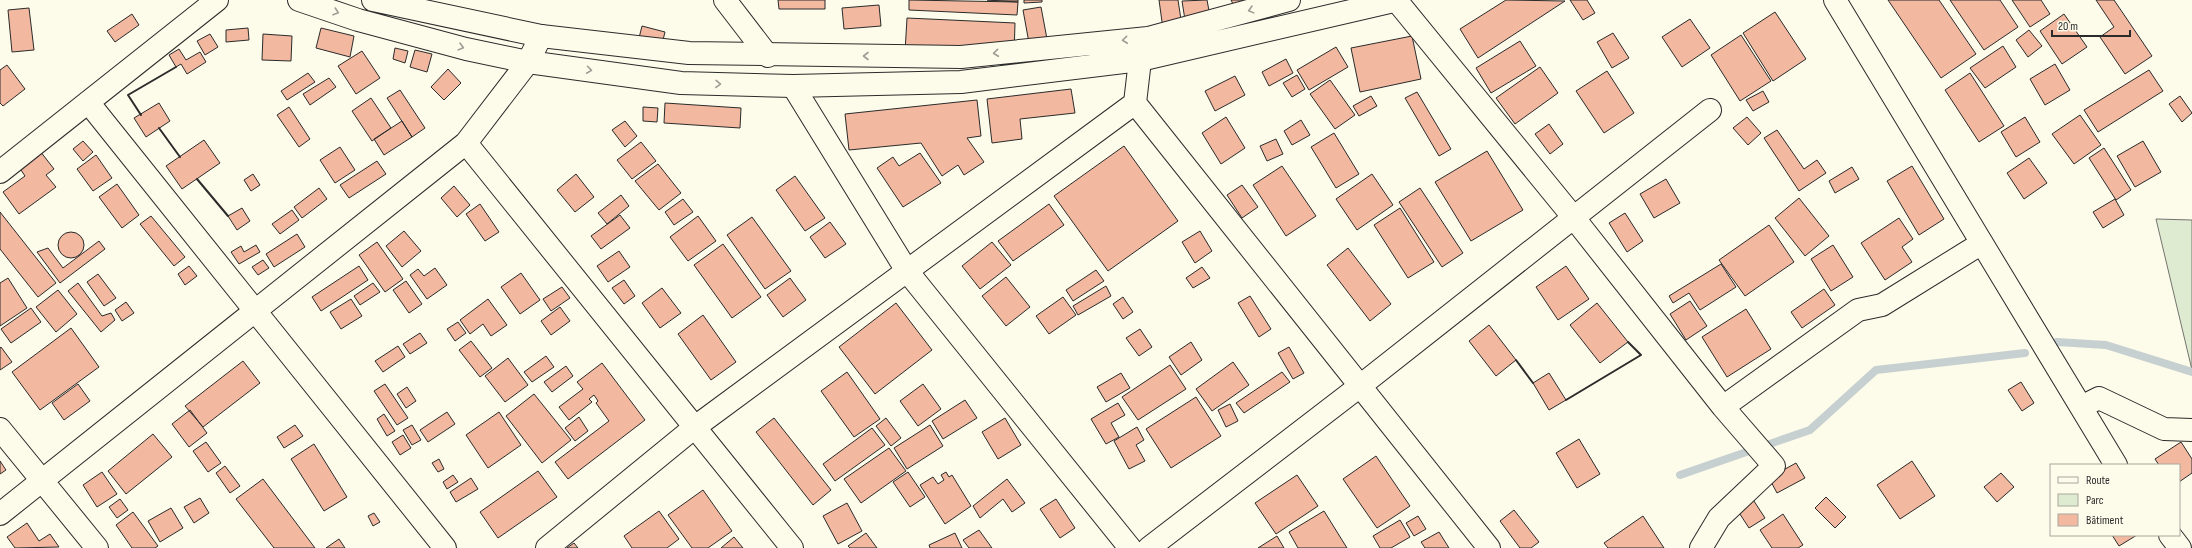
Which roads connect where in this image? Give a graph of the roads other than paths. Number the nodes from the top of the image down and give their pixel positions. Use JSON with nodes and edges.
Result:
{"nodes":[{"id":1,"x":217,"y":0,"type":"edge"},
{"id":2,"x":299,"y":0,"type":"edge"},
{"id":3,"x":373,"y":0,"type":"edge"},
{"id":4,"x":725,"y":0,"type":"edge"},
{"id":5,"x":1289,"y":0,"type":"edge"},
{"id":6,"x":1397,"y":0,"type":"edge"},
{"id":7,"x":1835,"y":0,"type":"edge"},
{"id":8,"x":541,"y":36,"type":"junction"},
{"id":9,"x":768,"y":56,"type":"junction"},
{"id":10,"x":1140,"y":60,"type":"junction"},
{"id":11,"x":528,"y":62,"type":"junction"},
{"id":12,"x":793,"y":86,"type":"junction"},
{"id":13,"x":88,"y":102,"type":"junction"},
{"id":14,"x":1135,"y":103,"type":"junction"},
{"id":15,"x":1710,"y":110,"type":"dead end"},
{"id":16,"x":466,"y":143,"type":"junction"},
{"id":17,"x":0,"y":172,"type":"edge"},
{"id":18,"x":1574,"y":218,"type":"junction"},
{"id":19,"x":1982,"y":243,"type":"junction"},
{"id":20,"x":907,"y":271,"type":"junction"},
{"id":21,"x":255,"y":311,"type":"junction"},
{"id":22,"x":1360,"y":386,"type":"junction"},
{"id":23,"x":2081,"y":407,"type":"junction"},
{"id":24,"x":1730,"y":415,"type":"junction"},
{"id":25,"x":695,"y":427,"type":"junction"},
{"id":26,"x":0,"y":430,"type":"edge"},
{"id":27,"x":2192,"y":430,"type":"edge"},
{"id":28,"x":2115,"y":464,"type":"edge"},
{"id":29,"x":42,"y":481,"type":"junction"},
{"id":30,"x":0,"y":514,"type":"edge"},
{"id":31,"x":2171,"y":536,"type":"edge"},
{"id":32,"x":97,"y":548,"type":"edge"},
{"id":33,"x":445,"y":548,"type":"edge"},
{"id":34,"x":547,"y":548,"type":"edge"},
{"id":35,"x":792,"y":548,"type":"edge"},
{"id":36,"x":1130,"y":548,"type":"edge"},
{"id":37,"x":1149,"y":548,"type":"edge"},
{"id":38,"x":1489,"y":548,"type":"edge"},
{"id":39,"x":1701,"y":548,"type":"edge"},
{"id":40,"x":2180,"y":548,"type":"edge"}],
"edges":[{"from":1,"to":13,"type":"street"},
{"from":2,"to":11,"type":"street","one_way":true},
{"from":3,"to":8,"type":"street"},
{"from":4,"to":9,"type":"street"},
{"from":5,"to":9,"type":"street","one_way":true},
{"from":6,"to":10,"type":"street"},
{"from":6,"to":18,"type":"street"},
{"from":7,"to":19,"type":"street"},
{"from":8,"to":9,"type":"street"},
{"from":8,"to":11,"type":"street"},
{"from":10,"to":12,"type":"street"},
{"from":10,"to":14,"type":"street"},
{"from":11,"to":12,"type":"street","one_way":true},
{"from":11,"to":16,"type":"street"},
{"from":12,"to":20,"type":"street"},
{"from":13,"to":17,"type":"street"},
{"from":13,"to":21,"type":"street"},
{"from":14,"to":20,"type":"street"},
{"from":14,"to":22,"type":"street"},
{"from":15,"to":18,"type":"street"},
{"from":16,"to":21,"type":"street"},
{"from":16,"to":25,"type":"street"},
{"from":18,"to":22,"type":"street"},
{"from":18,"to":24,"type":"street"},
{"from":19,"to":23,"type":"street"},
{"from":19,"to":24,"type":"street"},
{"from":20,"to":25,"type":"street"},
{"from":20,"to":36,"type":"street"},
{"from":21,"to":29,"type":"street"},
{"from":21,"to":33,"type":"street"},
{"from":22,"to":37,"type":"street"},
{"from":22,"to":38,"type":"street"},
{"from":23,"to":27,"type":"street"},
{"from":23,"to":28,"type":"street"},
{"from":24,"to":39,"type":"street"},
{"from":25,"to":34,"type":"street"},
{"from":25,"to":35,"type":"street"},
{"from":26,"to":29,"type":"street"},
{"from":29,"to":30,"type":"street"},
{"from":29,"to":32,"type":"street"},
{"from":31,"to":40,"type":"street"}]}
